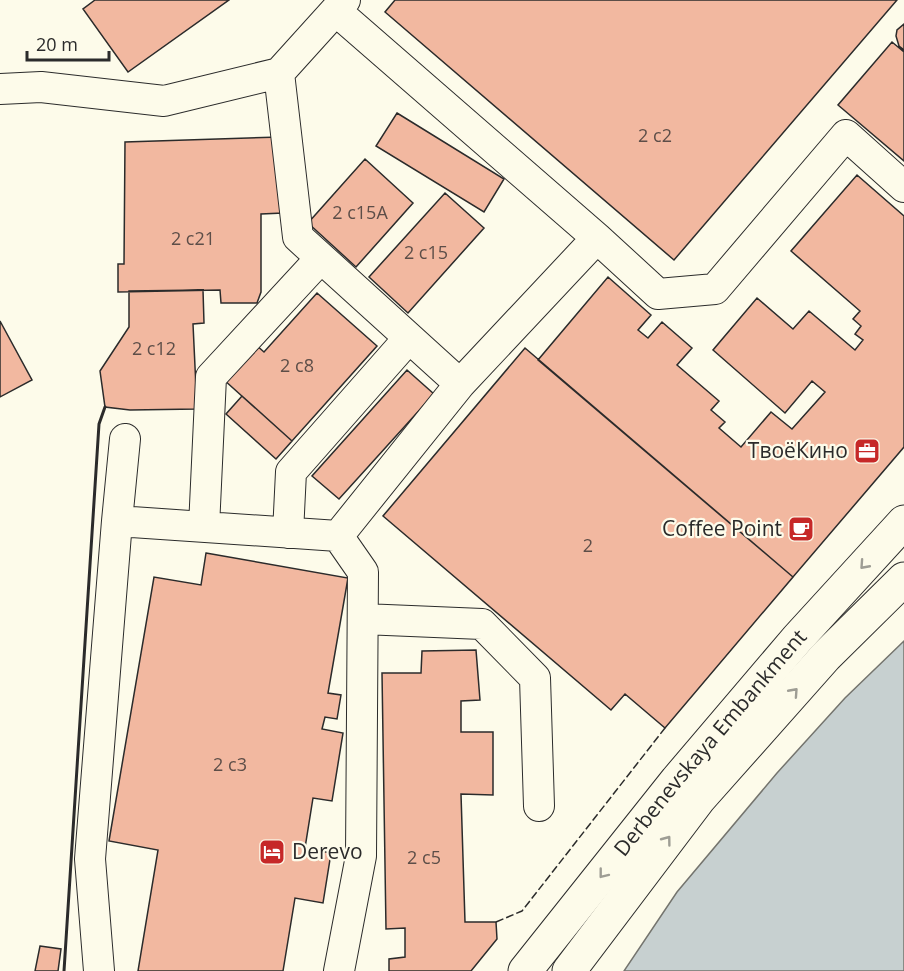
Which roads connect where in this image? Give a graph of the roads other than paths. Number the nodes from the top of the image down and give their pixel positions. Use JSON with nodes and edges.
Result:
{"nodes":[{"id":1,"x":340,"y":5,"type":"edge"},
{"id":2,"x":279,"y":73,"type":"junction"},
{"id":3,"x":0,"y":89,"type":"edge"},
{"id":4,"x":904,"y":187,"type":"edge"},
{"id":5,"x":597,"y":238,"type":"junction"},
{"id":6,"x":321,"y":258,"type":"junction"},
{"id":7,"x":409,"y":338,"type":"junction"},
{"id":8,"x":460,"y":384,"type":"junction"},
{"id":9,"x":125,"y":439,"type":"dead end"},
{"id":10,"x":117,"y":521,"type":"junction"},
{"id":11,"x":904,"y":522,"type":"edge"},
{"id":12,"x":204,"y":527,"type":"junction"},
{"id":13,"x":288,"y":533,"type":"junction"},
{"id":14,"x":338,"y":536,"type":"junction"},
{"id":15,"x":904,"y":579,"type":"edge"},
{"id":16,"x":363,"y":619,"type":"junction"},
{"id":17,"x":539,"y":806,"type":"dead end"},
{"id":18,"x":99,"y":971,"type":"edge"},
{"id":19,"x":339,"y":971,"type":"edge"},
{"id":20,"x":525,"y":971,"type":"edge"},
{"id":21,"x":568,"y":971,"type":"edge"}],
"edges":[{"from":1,"to":2,"type":"lane"},
{"from":1,"to":5,"type":"lane"},
{"from":2,"to":3,"type":"lane"},
{"from":2,"to":6,"type":"lane"},
{"from":4,"to":5,"type":"lane"},
{"from":5,"to":8,"type":"lane"},
{"from":6,"to":7,"type":"lane"},
{"from":6,"to":12,"type":"lane"},
{"from":7,"to":8,"type":"lane"},
{"from":7,"to":13,"type":"lane"},
{"from":8,"to":14,"type":"lane"},
{"from":9,"to":10,"type":"lane"},
{"from":10,"to":12,"type":"lane"},
{"from":10,"to":18,"type":"lane"},
{"from":11,"to":20,"type":"main road","name":"Derbenevskaya Embankment","one_way":true},
{"from":12,"to":13,"type":"lane"},
{"from":13,"to":14,"type":"lane"},
{"from":14,"to":16,"type":"lane"},
{"from":21,"to":15,"type":"main road","name":"Derbenevskaya Embankment","one_way":true},
{"from":16,"to":17,"type":"lane"},
{"from":16,"to":19,"type":"lane"}]}
